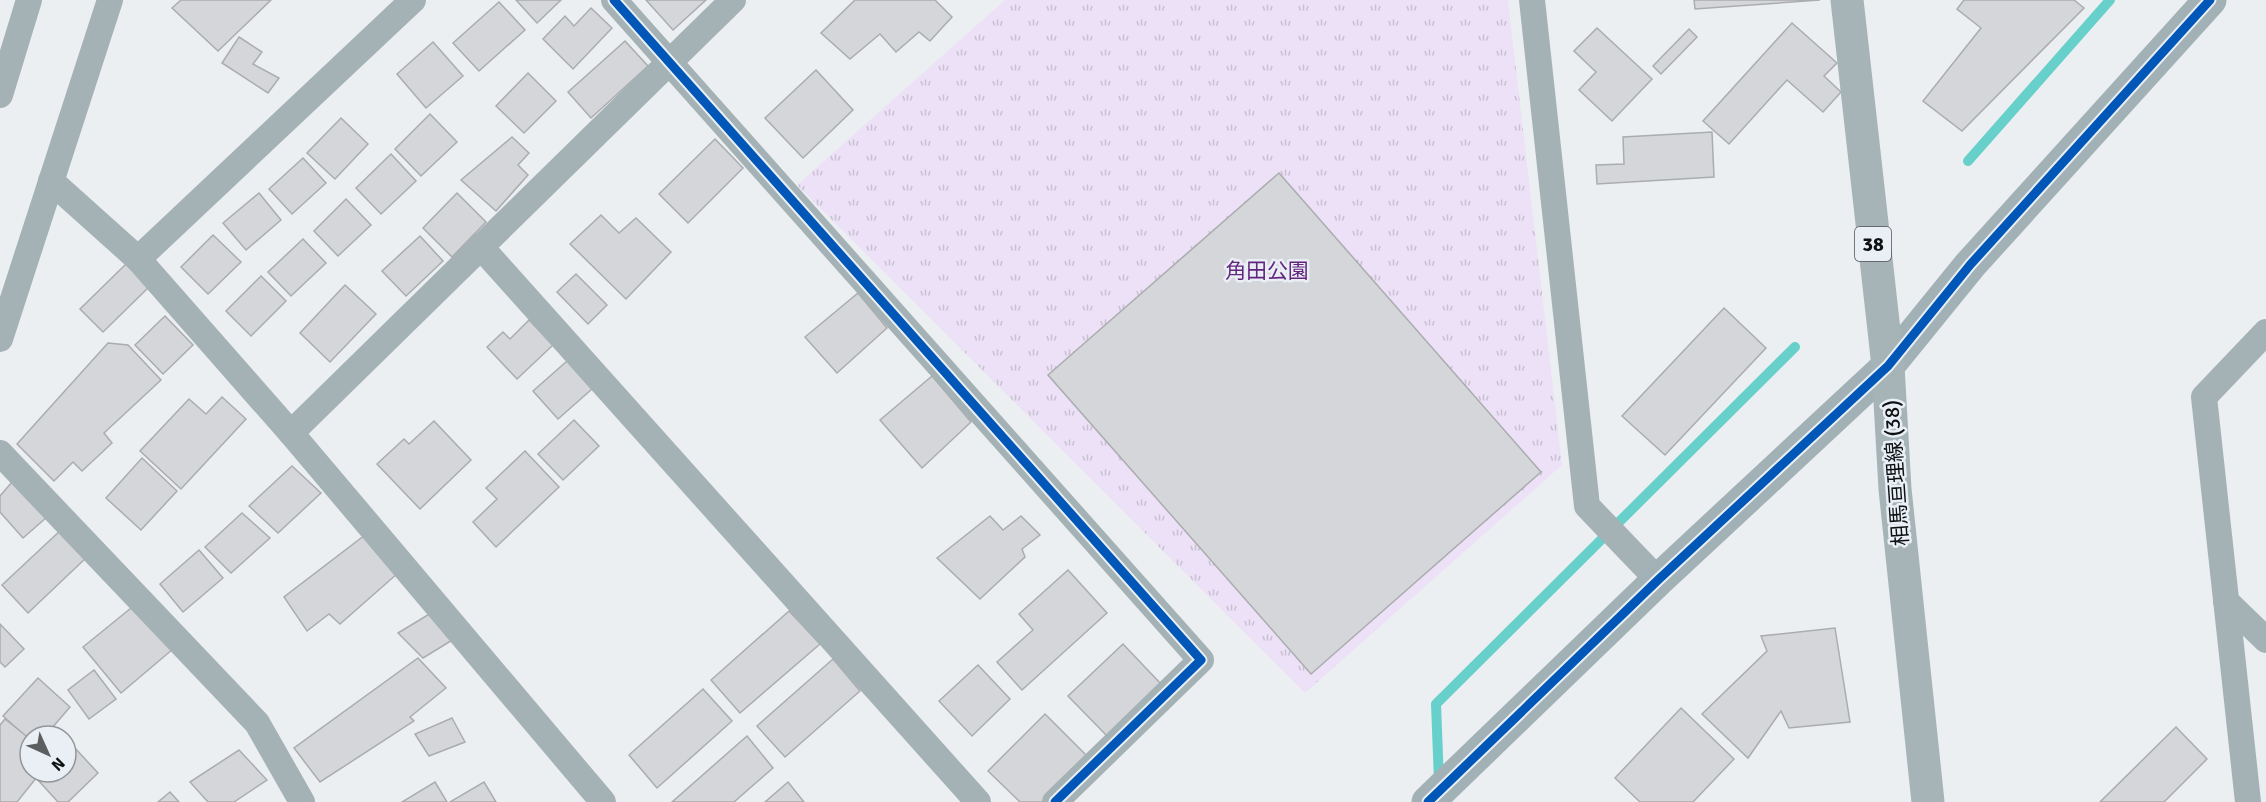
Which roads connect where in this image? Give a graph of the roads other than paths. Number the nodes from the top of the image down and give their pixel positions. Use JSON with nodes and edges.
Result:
{"nodes":[{"id":1,"x":29,"y":0,"type":"edge"},
{"id":2,"x":110,"y":0,"type":"edge"},
{"id":3,"x":413,"y":0,"type":"edge"},
{"id":4,"x":614,"y":0,"type":"edge"},
{"id":5,"x":733,"y":0,"type":"edge"},
{"id":6,"x":1532,"y":0,"type":"edge"},
{"id":7,"x":1847,"y":0,"type":"edge"},
{"id":8,"x":2210,"y":0,"type":"edge"},
{"id":9,"x":668,"y":62,"type":"junction"},
{"id":10,"x":0,"y":95,"type":"edge"},
{"id":11,"x":51,"y":181,"type":"junction"},
{"id":12,"x":480,"y":246,"type":"junction"},
{"id":13,"x":29,"y":249,"type":"junction"},
{"id":14,"x":138,"y":259,"type":"junction"},
{"id":15,"x":0,"y":276,"type":"edge"},
{"id":16,"x":2266,"y":332,"type":"edge"},
{"id":17,"x":0,"y":339,"type":"edge"},
{"id":18,"x":1888,"y":366,"type":"junction"},
{"id":19,"x":291,"y":433,"type":"junction"},
{"id":20,"x":0,"y":453,"type":"edge"},
{"id":21,"x":1658,"y":580,"type":"junction"},
{"id":22,"x":2226,"y":601,"type":"junction"},
{"id":23,"x":2266,"y":640,"type":"edge"},
{"id":24,"x":302,"y":802,"type":"edge"},
{"id":25,"x":603,"y":802,"type":"edge"},
{"id":26,"x":978,"y":802,"type":"edge"},
{"id":27,"x":1055,"y":802,"type":"edge"},
{"id":28,"x":1428,"y":802,"type":"edge"},
{"id":29,"x":1928,"y":802,"type":"edge"},
{"id":30,"x":2248,"y":802,"type":"edge"}],
"edges":[{"from":1,"to":10,"type":"street"},
{"from":2,"to":11,"type":"street"},
{"from":3,"to":14,"type":"street"},
{"from":4,"to":9,"type":"street"},
{"from":5,"to":9,"type":"street"},
{"from":6,"to":21,"type":"street"},
{"from":7,"to":18,"type":"main road","name":"相馬亘理線 (38)","number":"38"},
{"from":8,"to":18,"type":"street"},
{"from":9,"to":12,"type":"street"},
{"from":9,"to":27,"type":"street"},
{"from":11,"to":13,"type":"street"},
{"from":11,"to":14,"type":"street"},
{"from":12,"to":19,"type":"street"},
{"from":12,"to":26,"type":"street"},
{"from":13,"to":15,"type":"street"},
{"from":13,"to":17,"type":"street"},
{"from":14,"to":19,"type":"street"},
{"from":16,"to":22,"type":"street"},
{"from":18,"to":21,"type":"street"},
{"from":18,"to":29,"type":"main road","name":"相馬亘理線 (38)","number":"38"},
{"from":19,"to":25,"type":"street"},
{"from":20,"to":24,"type":"street"},
{"from":21,"to":28,"type":"street"},
{"from":22,"to":23,"type":"street"},
{"from":22,"to":30,"type":"street"}]}
